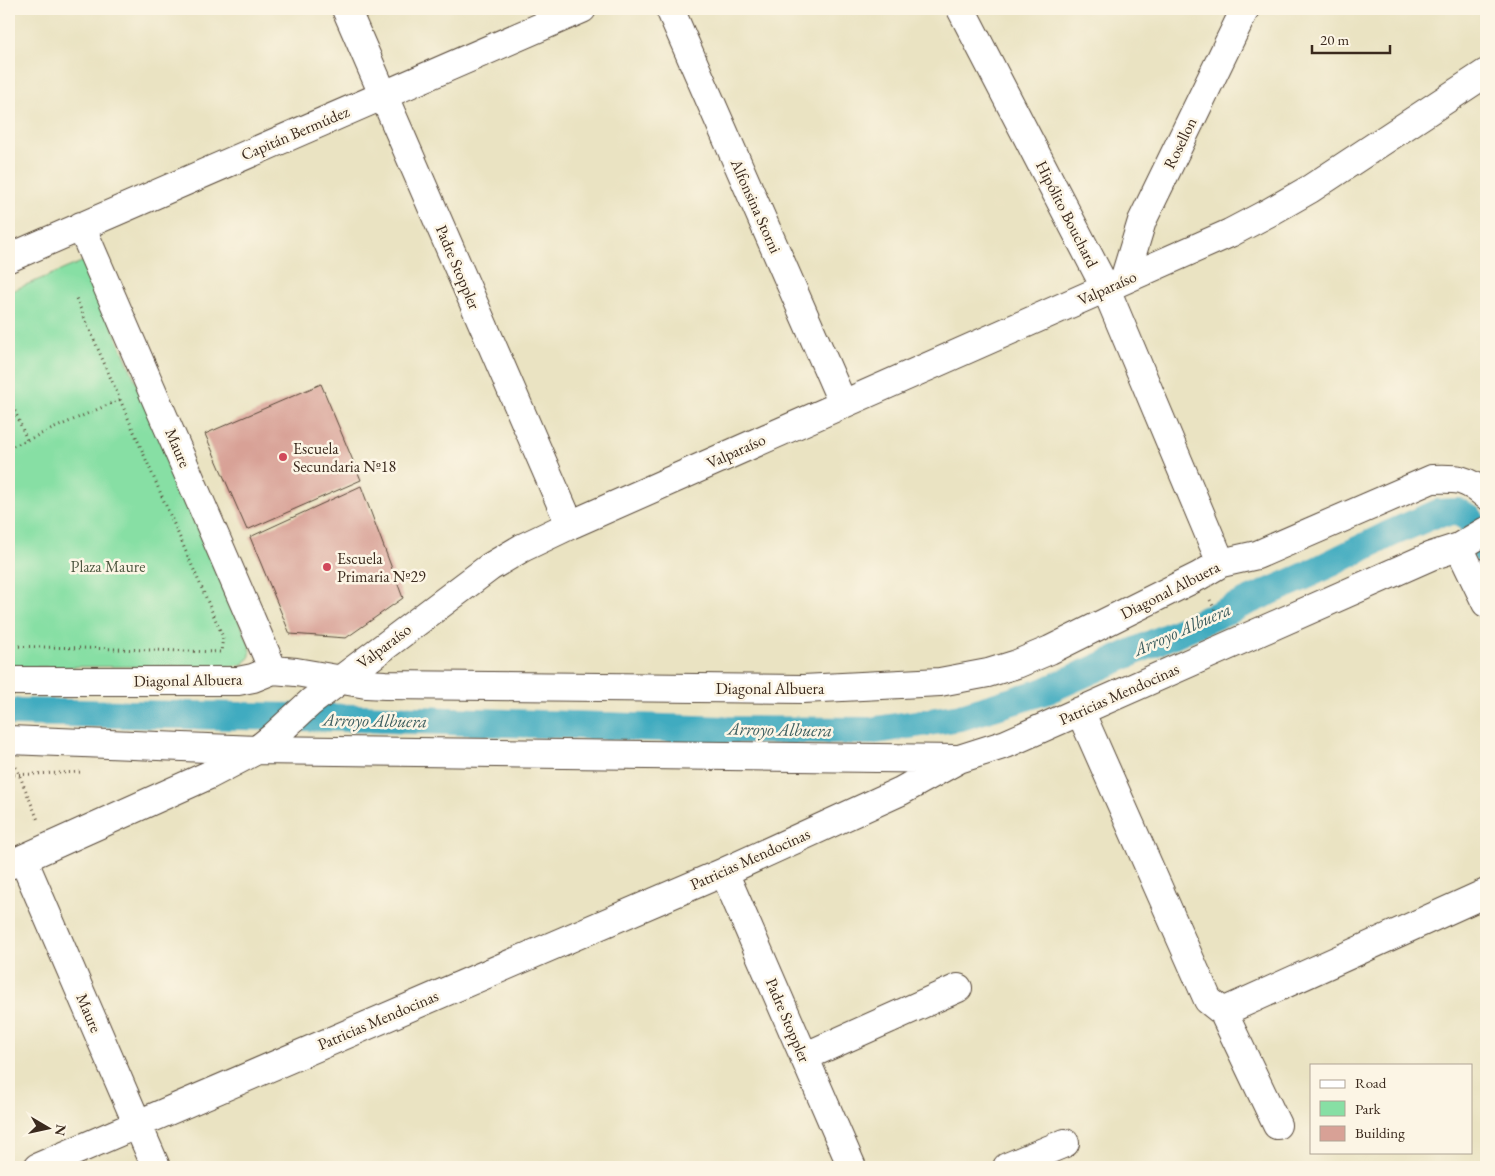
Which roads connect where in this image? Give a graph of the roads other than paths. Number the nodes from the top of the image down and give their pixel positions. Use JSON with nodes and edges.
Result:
{"nodes":[{"id":1,"x":346,"y":9,"type":"edge"},
{"id":2,"x":582,"y":9,"type":"edge"},
{"id":3,"x":670,"y":9,"type":"edge"},
{"id":4,"x":961,"y":9,"type":"edge"},
{"id":5,"x":1245,"y":9,"type":"edge"},
{"id":6,"x":1486,"y":73,"type":"edge"},
{"id":7,"x":384,"y":95,"type":"junction"},
{"id":8,"x":81,"y":226,"type":"junction"},
{"id":9,"x":9,"y":258,"type":"edge"},
{"id":10,"x":1115,"y":285,"type":"junction"},
{"id":11,"x":843,"y":404,"type":"junction"},
{"id":12,"x":1486,"y":495,"type":"edge"},
{"id":13,"x":570,"y":525,"type":"junction"},
{"id":14,"x":1472,"y":539,"type":"edge"},
{"id":15,"x":1221,"y":563,"type":"junction"},
{"id":16,"x":1486,"y":603,"type":"edge"},
{"id":17,"x":273,"y":670,"type":"junction"},
{"id":18,"x":338,"y":680,"type":"junction"},
{"id":19,"x":9,"y":681,"type":"edge"},
{"id":20,"x":1080,"y":711,"type":"junction"},
{"id":21,"x":265,"y":743,"type":"junction"},
{"id":22,"x":11,"y":749,"type":"edge"},
{"id":23,"x":959,"y":759,"type":"junction"},
{"id":24,"x":16,"y":862,"type":"edge"},
{"id":25,"x":724,"y":872,"type":"junction"},
{"id":26,"x":1486,"y":894,"type":"edge"},
{"id":27,"x":958,"y":988,"type":"dead end"},
{"id":28,"x":1223,"y":1012,"type":"junction"},
{"id":29,"x":804,"y":1057,"type":"junction"},
{"id":30,"x":137,"y":1124,"type":"junction"},
{"id":31,"x":1277,"y":1125,"type":"dead end"},
{"id":32,"x":1065,"y":1143,"type":"dead end"},
{"id":33,"x":38,"y":1167,"type":"edge"},
{"id":34,"x":156,"y":1167,"type":"edge"},
{"id":35,"x":852,"y":1167,"type":"edge"},
{"id":36,"x":1007,"y":1167,"type":"edge"}],
"edges":[{"from":1,"to":7,"type":"street","name":"Padre Stoppler"},
{"from":2,"to":7,"type":"street","name":"Capitán Bermúdez"},
{"from":3,"to":11,"type":"street","name":"Alfonsina Storni"},
{"from":4,"to":10,"type":"street","name":"Hipólito Bouchard"},
{"from":5,"to":10,"type":"street","name":"Rosellon"},
{"from":6,"to":10,"type":"street","name":"Valparaíso"},
{"from":7,"to":8,"type":"street","name":"Capitán Bermúdez"},
{"from":7,"to":13,"type":"street","name":"Padre Stoppler"},
{"from":8,"to":9,"type":"street","name":"Capitán Bermúdez"},
{"from":8,"to":17,"type":"street","name":"Maure"},
{"from":10,"to":11,"type":"street","name":"Valparaíso"},
{"from":10,"to":15,"type":"street","name":"Hipólito Bouchard"},
{"from":11,"to":13,"type":"street","name":"Valparaíso"},
{"from":12,"to":15,"type":"street","name":"Diagonal Albuera"},
{"from":13,"to":18,"type":"street","name":"Valparaíso"},
{"from":14,"to":16,"type":"street"},
{"from":14,"to":20,"type":"street","name":"Patricias Mendocinas"},
{"from":15,"to":18,"type":"street","name":"Diagonal Albuera"},
{"from":17,"to":18,"type":"street","name":"Diagonal Albuera"},
{"from":17,"to":19,"type":"street","name":"Diagonal Albuera"},
{"from":18,"to":21,"type":"street","name":"Valparaíso"},
{"from":20,"to":23,"type":"street","name":"Patricias Mendocinas"},
{"from":20,"to":28,"type":"street"},
{"from":21,"to":22,"type":"street"},
{"from":21,"to":23,"type":"street"},
{"from":21,"to":24,"type":"street","name":"Valparaíso"},
{"from":23,"to":25,"type":"street","name":"Patricias Mendocinas"},
{"from":24,"to":30,"type":"street","name":"Maure"},
{"from":25,"to":29,"type":"street","name":"Padre Stoppler"},
{"from":25,"to":30,"type":"street","name":"Patricias Mendocinas"},
{"from":26,"to":28,"type":"street"},
{"from":27,"to":29,"type":"street"},
{"from":28,"to":31,"type":"street"},
{"from":29,"to":35,"type":"street","name":"Padre Stoppler"},
{"from":30,"to":33,"type":"street","name":"Patricias Mendocinas"},
{"from":30,"to":34,"type":"street","name":"Maure"},
{"from":32,"to":36,"type":"street"}]}
